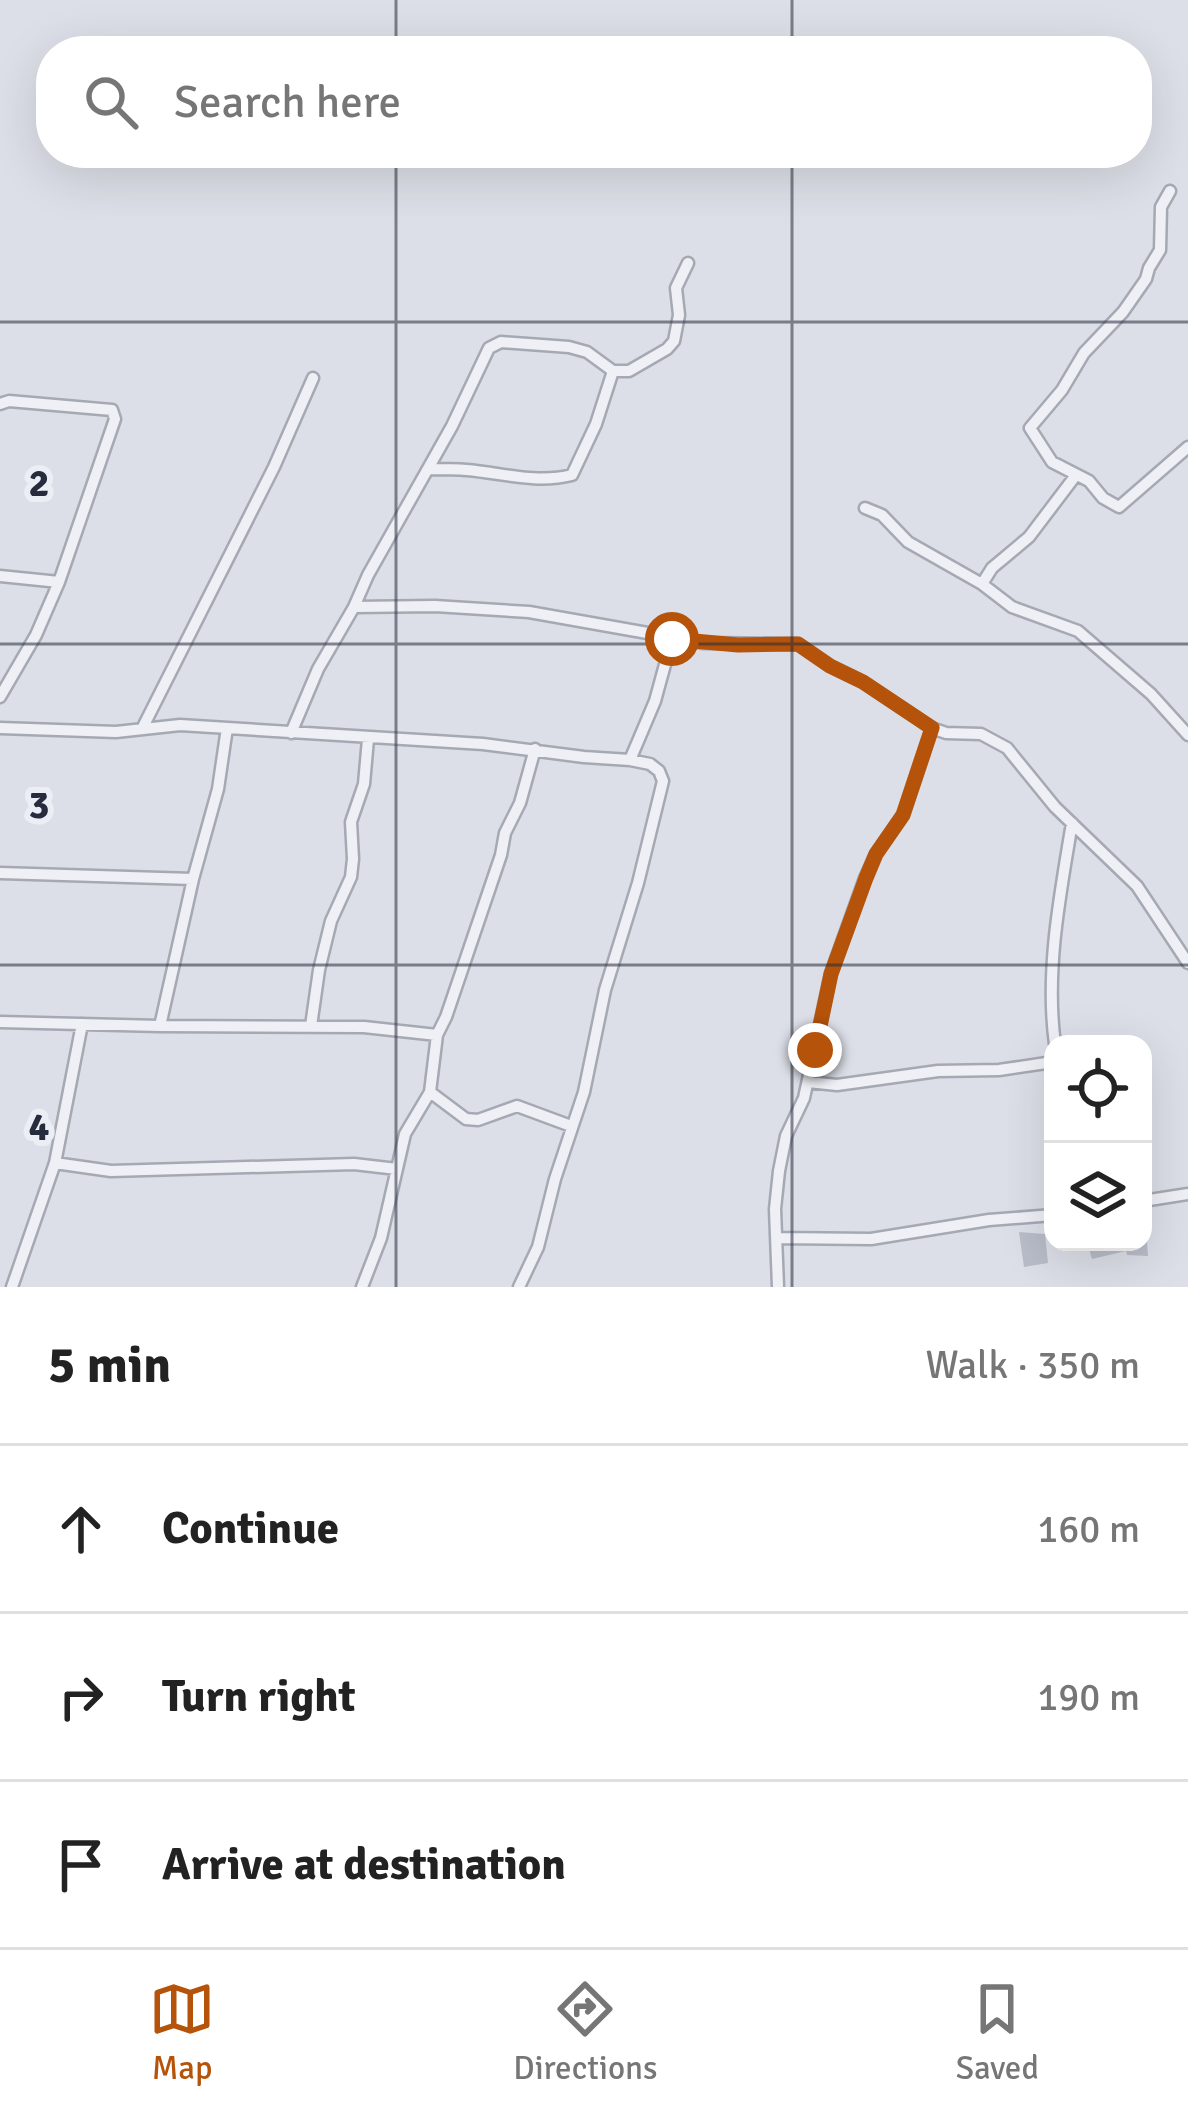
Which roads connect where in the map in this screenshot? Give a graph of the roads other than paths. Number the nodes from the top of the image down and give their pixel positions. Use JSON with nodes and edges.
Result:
{"nodes":[{"id":1,"x":1170,"y":191,"type":"dead end"},
{"id":2,"x":688,"y":263,"type":"dead end"},
{"id":3,"x":613,"y":371,"type":"junction"},
{"id":4,"x":313,"y":378,"type":"dead end"},
{"id":5,"x":0,"y":404,"type":"edge"},
{"id":6,"x":1188,"y":447,"type":"edge"},
{"id":7,"x":428,"y":469,"type":"junction"},
{"id":8,"x":1076,"y":475,"type":"junction"},
{"id":9,"x":865,"y":508,"type":"dead end"},
{"id":10,"x":0,"y":576,"type":"edge"},
{"id":11,"x":59,"y":582,"type":"junction"},
{"id":12,"x":982,"y":584,"type":"junction"},
{"id":13,"x":354,"y":607,"type":"junction"},
{"id":14,"x":672,"y":639,"type":"junction"},
{"id":15,"x":0,"y":698,"type":"edge"},
{"id":16,"x":0,"y":728,"type":"edge"},
{"id":17,"x":227,"y":728,"type":"junction"},
{"id":18,"x":932,"y":728,"type":"junction"},
{"id":19,"x":142,"y":729,"type":"junction"},
{"id":20,"x":291,"y":733,"type":"junction"},
{"id":21,"x":1188,"y":735,"type":"edge"},
{"id":22,"x":368,"y":739,"type":"junction"},
{"id":23,"x":535,"y":749,"type":"junction"},
{"id":24,"x":630,"y":760,"type":"junction"},
{"id":25,"x":1072,"y":823,"type":"junction"},
{"id":26,"x":0,"y":873,"type":"edge"},
{"id":27,"x":194,"y":879,"type":"junction"},
{"id":28,"x":1188,"y":963,"type":"edge"},
{"id":29,"x":0,"y":1022,"type":"edge"},
{"id":30,"x":82,"y":1024,"type":"junction"},
{"id":31,"x":160,"y":1026,"type":"junction"},
{"id":32,"x":311,"y":1026,"type":"junction"},
{"id":33,"x":437,"y":1035,"type":"junction"},
{"id":34,"x":1054,"y":1035,"type":"edge"},
{"id":35,"x":1044,"y":1062,"type":"edge"},
{"id":36,"x":808,"y":1082,"type":"junction"},
{"id":37,"x":430,"y":1092,"type":"junction"},
{"id":38,"x":571,"y":1126,"type":"junction"},
{"id":39,"x":55,"y":1163,"type":"junction"},
{"id":40,"x":397,"y":1168,"type":"junction"},
{"id":41,"x":1188,"y":1195,"type":"edge"},
{"id":42,"x":1152,"y":1200,"type":"edge"},
{"id":43,"x":1044,"y":1216,"type":"edge"},
{"id":44,"x":778,"y":1238,"type":"junction"},
{"id":45,"x":12,"y":1287,"type":"edge"},
{"id":46,"x":362,"y":1287,"type":"edge"},
{"id":47,"x":518,"y":1287,"type":"edge"},
{"id":48,"x":778,"y":1287,"type":"edge"}],
"edges":[{"from":1,"to":8,"type":"street"},
{"from":2,"to":3,"type":"street"},
{"from":3,"to":7,"type":"street"},
{"from":3,"to":7,"type":"street"},
{"from":4,"to":19,"type":"street"},
{"from":5,"to":11,"type":"street"},
{"from":6,"to":8,"type":"street"},
{"from":7,"to":13,"type":"street"},
{"from":8,"to":12,"type":"street"},
{"from":9,"to":12,"type":"street"},
{"from":10,"to":11,"type":"street"},
{"from":11,"to":15,"type":"street"},
{"from":12,"to":21,"type":"street"},
{"from":13,"to":14,"type":"street"},
{"from":13,"to":20,"type":"street"},
{"from":14,"to":18,"type":"street"},
{"from":14,"to":24,"type":"street"},
{"from":16,"to":19,"type":"street"},
{"from":17,"to":19,"type":"street"},
{"from":17,"to":20,"type":"street"},
{"from":17,"to":27,"type":"street"},
{"from":18,"to":25,"type":"street"},
{"from":18,"to":36,"type":"street"},
{"from":20,"to":22,"type":"street"},
{"from":22,"to":23,"type":"street"},
{"from":22,"to":32,"type":"street"},
{"from":23,"to":24,"type":"street"},
{"from":23,"to":33,"type":"street"},
{"from":24,"to":38,"type":"street"},
{"from":25,"to":28,"type":"street"},
{"from":25,"to":34,"type":"street"},
{"from":26,"to":27,"type":"street"},
{"from":27,"to":31,"type":"street"},
{"from":29,"to":30,"type":"street"},
{"from":30,"to":31,"type":"street"},
{"from":30,"to":39,"type":"street"},
{"from":31,"to":32,"type":"street"},
{"from":32,"to":33,"type":"street"},
{"from":33,"to":37,"type":"street"},
{"from":35,"to":36,"type":"street"},
{"from":36,"to":44,"type":"street"},
{"from":37,"to":38,"type":"street"},
{"from":37,"to":40,"type":"street"},
{"from":38,"to":47,"type":"street"},
{"from":39,"to":40,"type":"street"},
{"from":39,"to":45,"type":"street"},
{"from":40,"to":46,"type":"street"},
{"from":41,"to":42,"type":"street"},
{"from":43,"to":44,"type":"street"},
{"from":44,"to":48,"type":"street"}]}
